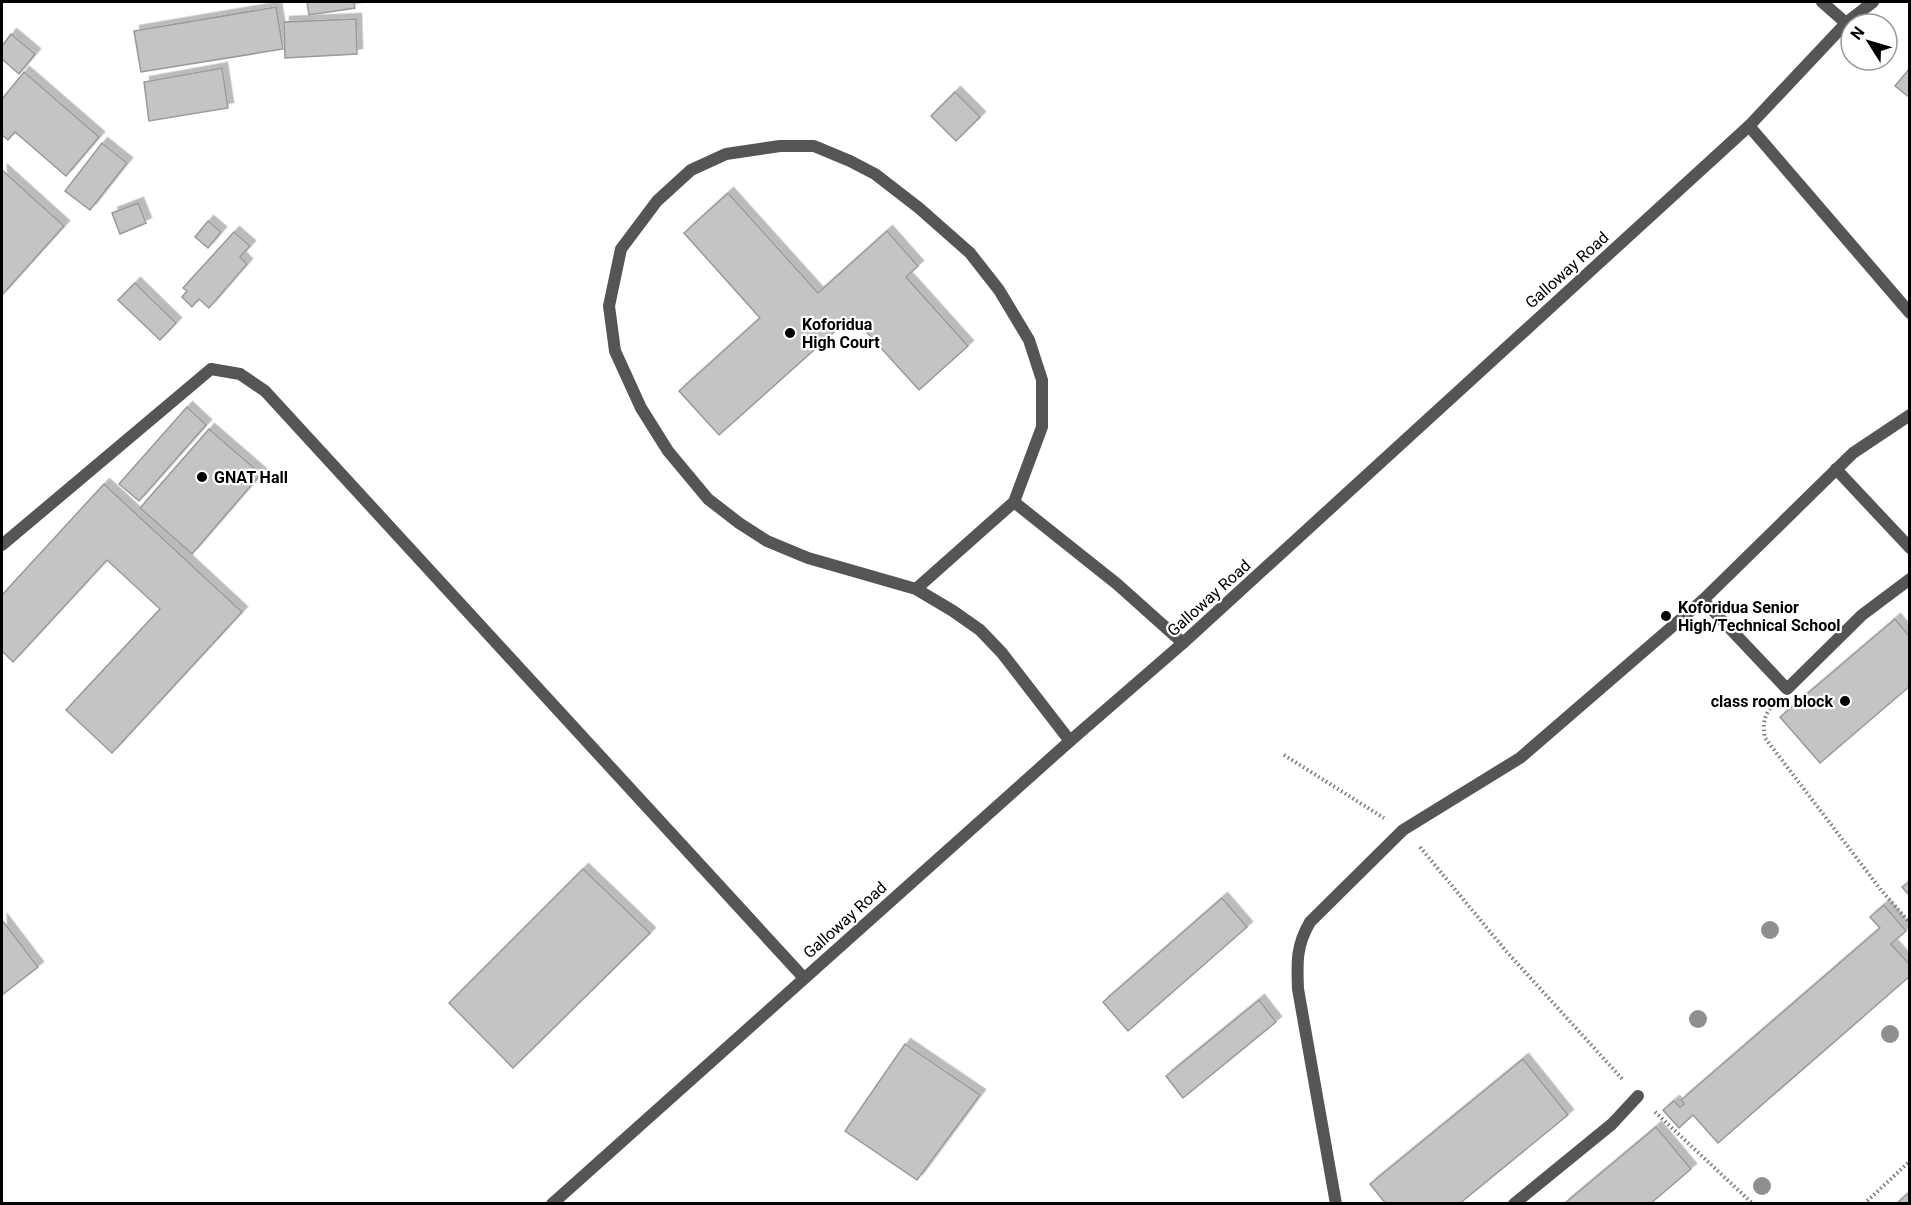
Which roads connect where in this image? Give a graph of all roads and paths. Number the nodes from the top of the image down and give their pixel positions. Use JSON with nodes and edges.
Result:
{"nodes":[{"id":1,"x":1822,"y":2,"type":"edge"},
{"id":2,"x":1874,"y":2,"type":"edge"},
{"id":3,"x":1861,"y":12,"type":"edge"},
{"id":4,"x":1839,"y":17,"type":"edge"},
{"id":5,"x":1839,"y":30,"type":"edge"},
{"id":6,"x":1749,"y":126,"type":"junction"},
{"id":7,"x":1910,"y":313,"type":"edge"},
{"id":8,"x":1910,"y":415,"type":"edge"},
{"id":9,"x":1836,"y":469,"type":"junction"},
{"id":10,"x":1014,"y":502,"type":"junction"},
{"id":11,"x":2,"y":545,"type":"edge"},
{"id":12,"x":1910,"y":548,"type":"edge"},
{"id":13,"x":1910,"y":579,"type":"edge"},
{"id":14,"x":916,"y":589,"type":"junction"},
{"id":15,"x":1703,"y":600,"type":"junction"},
{"id":16,"x":1184,"y":643,"type":"junction"},
{"id":17,"x":1787,"y":689,"type":"junction"},
{"id":18,"x":1070,"y":741,"type":"junction"},
{"id":19,"x":1284,"y":755,"type":"dead end"},
{"id":20,"x":1403,"y":830,"type":"junction"},
{"id":21,"x":1910,"y":923,"type":"edge"},
{"id":22,"x":804,"y":978,"type":"junction"},
{"id":23,"x":1638,"y":1096,"type":"junction"},
{"id":24,"x":1910,"y":1161,"type":"edge"},
{"id":25,"x":552,"y":1203,"type":"edge"},
{"id":26,"x":1335,"y":1203,"type":"edge"},
{"id":27,"x":1514,"y":1203,"type":"edge"},
{"id":28,"x":1753,"y":1203,"type":"edge"},
{"id":29,"x":1864,"y":1203,"type":"edge"}],
"edges":[{"from":1,"to":4,"type":"street"},
{"from":2,"to":3,"type":"street","name":"Galloway Road"},
{"from":5,"to":6,"type":"street","name":"Galloway Road"},
{"from":6,"to":7,"type":"street"},
{"from":6,"to":16,"type":"street","name":"Galloway Road"},
{"from":8,"to":9,"type":"street"},
{"from":9,"to":12,"type":"street"},
{"from":9,"to":15,"type":"street"},
{"from":10,"to":14,"type":"street"},
{"from":10,"to":14,"type":"street"},
{"from":10,"to":16,"type":"street"},
{"from":11,"to":22,"type":"street"},
{"from":13,"to":17,"type":"street"},
{"from":14,"to":18,"type":"street"},
{"from":15,"to":17,"type":"street"},
{"from":15,"to":20,"type":"street"},
{"from":16,"to":18,"type":"street","name":"Galloway Road"},
{"from":17,"to":21,"type":"path"},
{"from":18,"to":22,"type":"street","name":"Galloway Road"},
{"from":19,"to":20,"type":"path"},
{"from":20,"to":23,"type":"path"},
{"from":20,"to":26,"type":"street"},
{"from":22,"to":25,"type":"street","name":"Galloway Road"},
{"from":23,"to":27,"type":"street"},
{"from":23,"to":28,"type":"path"},
{"from":24,"to":29,"type":"path"}]}
